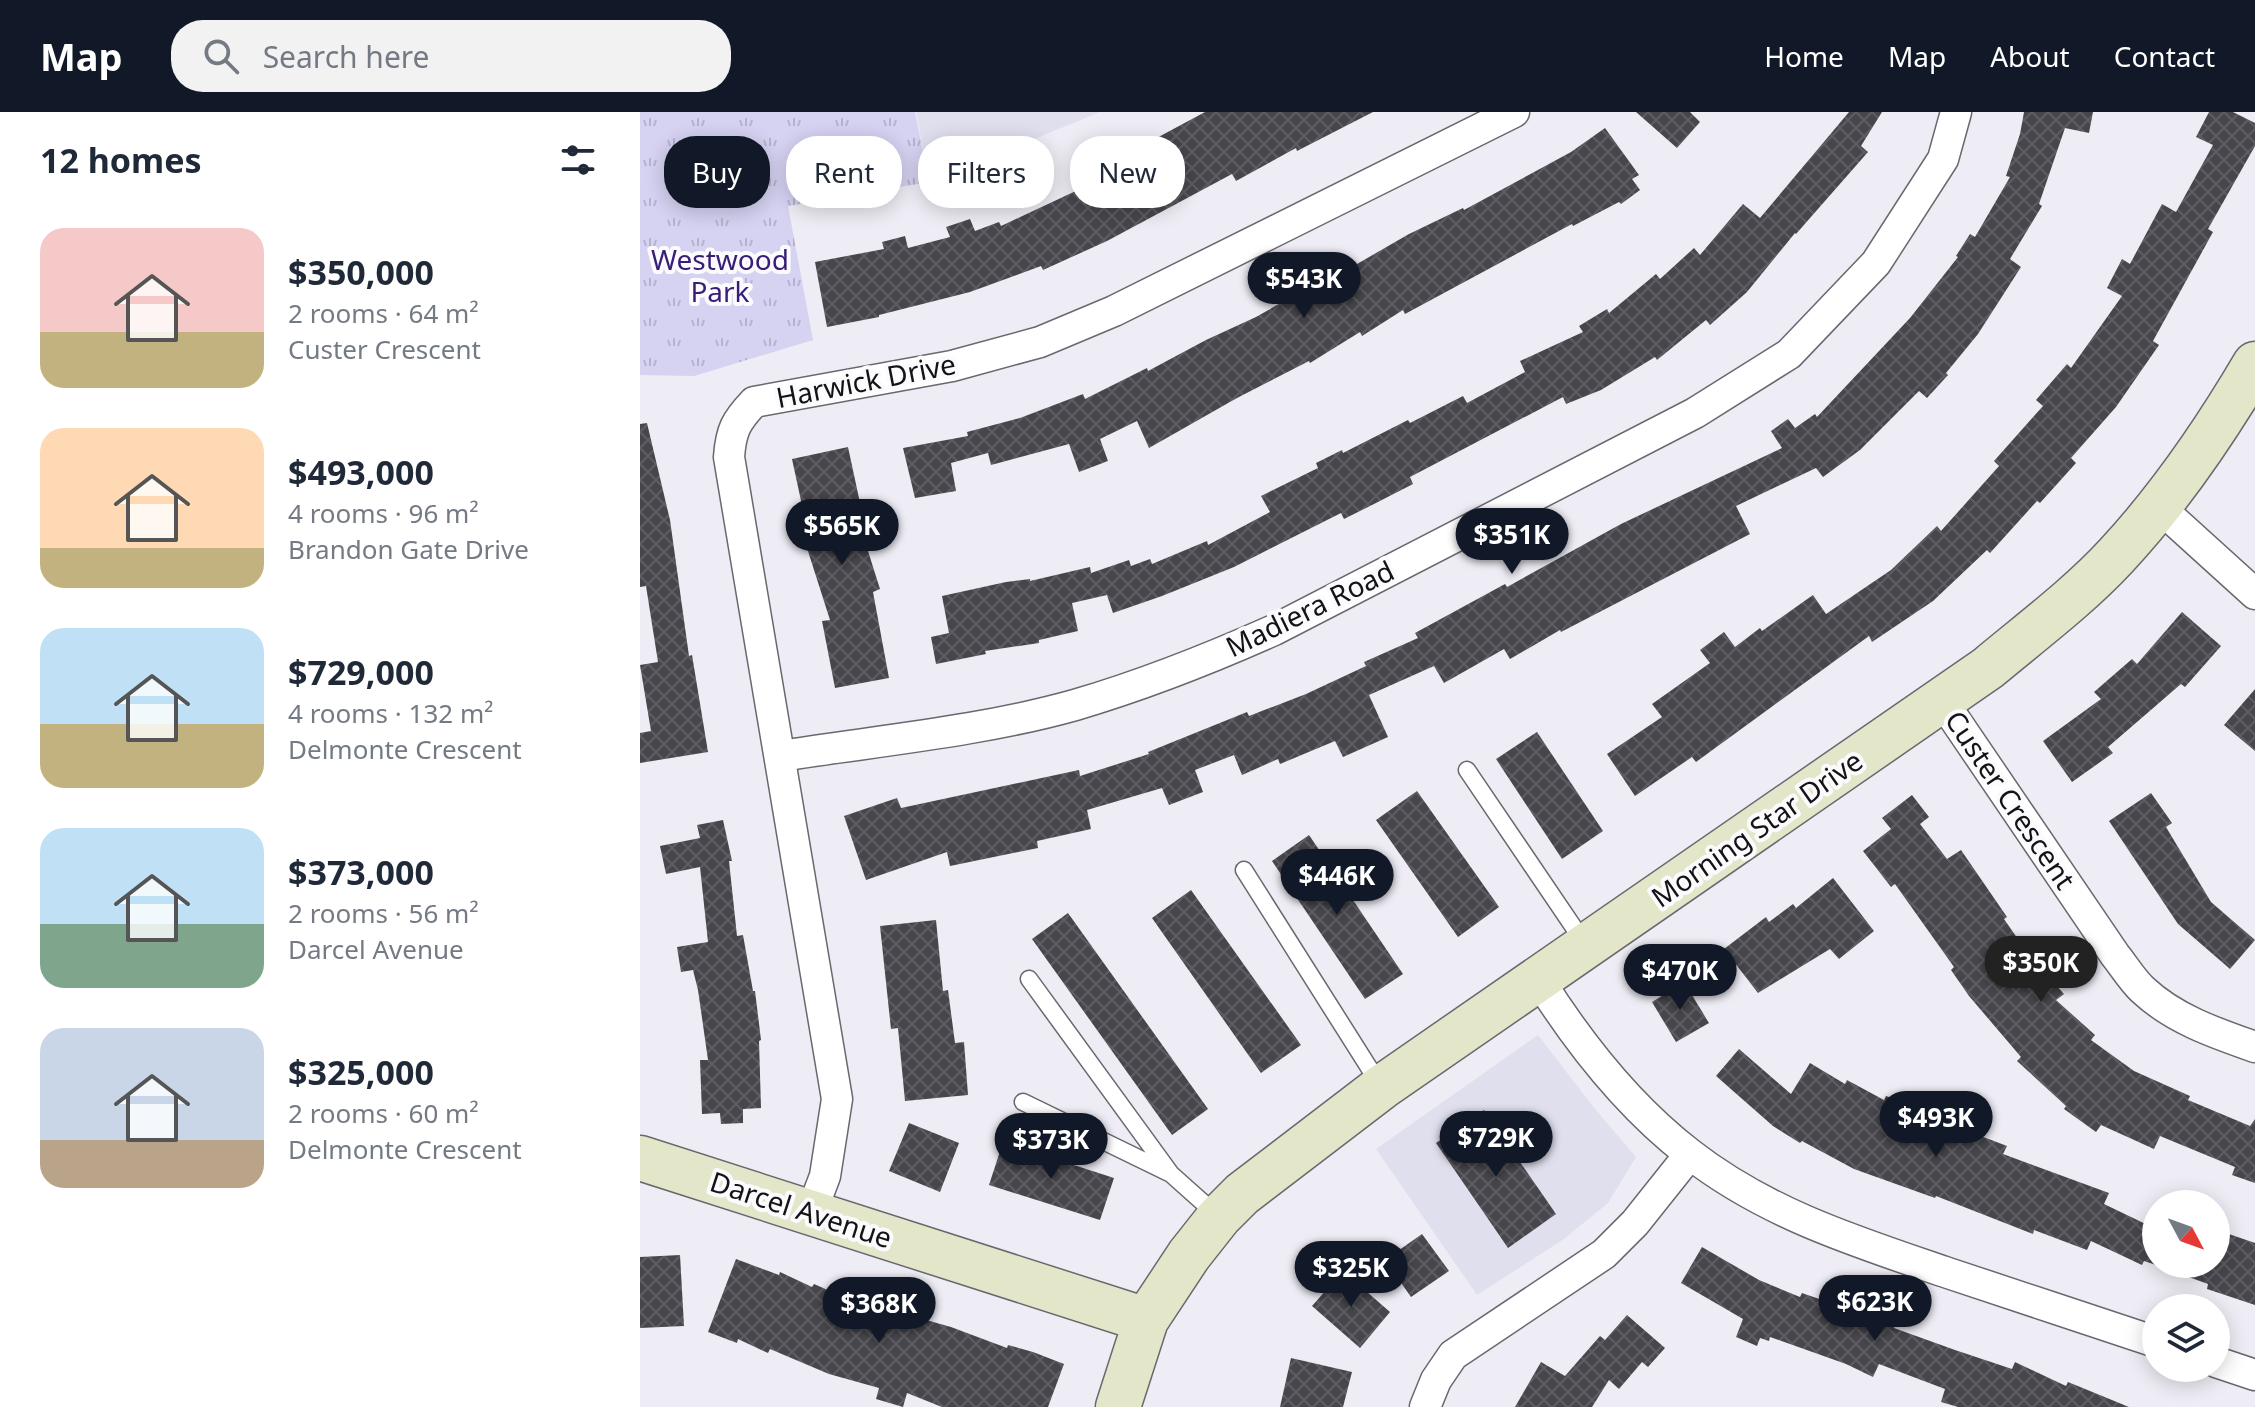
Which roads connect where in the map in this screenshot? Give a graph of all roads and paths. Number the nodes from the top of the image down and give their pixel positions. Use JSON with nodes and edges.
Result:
{"nodes":[{"id":1,"x":1514,"y":112,"type":"edge"},
{"id":2,"x":1956,"y":112,"type":"edge"},
{"id":3,"x":2255,"y":364,"type":"edge"},
{"id":4,"x":2159,"y":507,"type":"junction"},
{"id":5,"x":2255,"y":594,"type":"edge"},
{"id":6,"x":1943,"y":702,"type":"junction"},
{"id":7,"x":781,"y":756,"type":"junction"},
{"id":8,"x":1467,"y":770,"type":"dead end"},
{"id":9,"x":1244,"y":870,"type":"dead end"},
{"id":10,"x":1587,"y":947,"type":"junction"},
{"id":11,"x":1029,"y":979,"type":"dead end"},
{"id":12,"x":1539,"y":980,"type":"junction"},
{"id":13,"x":2255,"y":1047,"type":"edge"},
{"id":14,"x":1382,"y":1087,"type":"junction"},
{"id":15,"x":1023,"y":1102,"type":"dead end"},
{"id":16,"x":1690,"y":1154,"type":"junction"},
{"id":17,"x":640,"y":1158,"type":"edge"},
{"id":18,"x":1171,"y":1174,"type":"junction"},
{"id":19,"x":811,"y":1213,"type":"junction"},
{"id":20,"x":1219,"y":1217,"type":"junction"},
{"id":21,"x":1146,"y":1320,"type":"junction"},
{"id":22,"x":2142,"y":1337,"type":"edge"},
{"id":23,"x":2230,"y":1367,"type":"edge"},
{"id":24,"x":2255,"y":1375,"type":"edge"},
{"id":25,"x":1118,"y":1407,"type":"edge"},
{"id":26,"x":1425,"y":1407,"type":"edge"}],
"edges":[{"from":1,"to":7,"type":"street","name":"Harwick Drive"},
{"from":2,"to":7,"type":"street","name":"Madiera Road"},
{"from":3,"to":4,"type":"street","name":"Morning Star Drive"},
{"from":4,"to":5,"type":"street"},
{"from":4,"to":6,"type":"street","name":"Morning Star Drive"},
{"from":6,"to":10,"type":"street","name":"Morning Star Drive"},
{"from":6,"to":13,"type":"street","name":"Custer Crescent"},
{"from":7,"to":19,"type":"street","name":"Harwick Drive"},
{"from":8,"to":10,"type":"lane"},
{"from":9,"to":14,"type":"lane"},
{"from":10,"to":12,"type":"street","name":"Morning Star Drive"},
{"from":11,"to":18,"type":"lane"},
{"from":12,"to":14,"type":"street","name":"Morning Star Drive"},
{"from":12,"to":16,"type":"street"},
{"from":14,"to":20,"type":"street","name":"Morning Star Drive"},
{"from":15,"to":18,"type":"lane"},
{"from":16,"to":22,"type":"street"},
{"from":16,"to":26,"type":"street"},
{"from":17,"to":19,"type":"street","name":"Darcel Avenue"},
{"from":18,"to":20,"type":"lane"},
{"from":19,"to":21,"type":"street","name":"Darcel Avenue"},
{"from":20,"to":21,"type":"street","name":"Morning Star Drive"},
{"from":21,"to":25,"type":"street","name":"Morning Star Drive"},
{"from":23,"to":24,"type":"street"}]}
